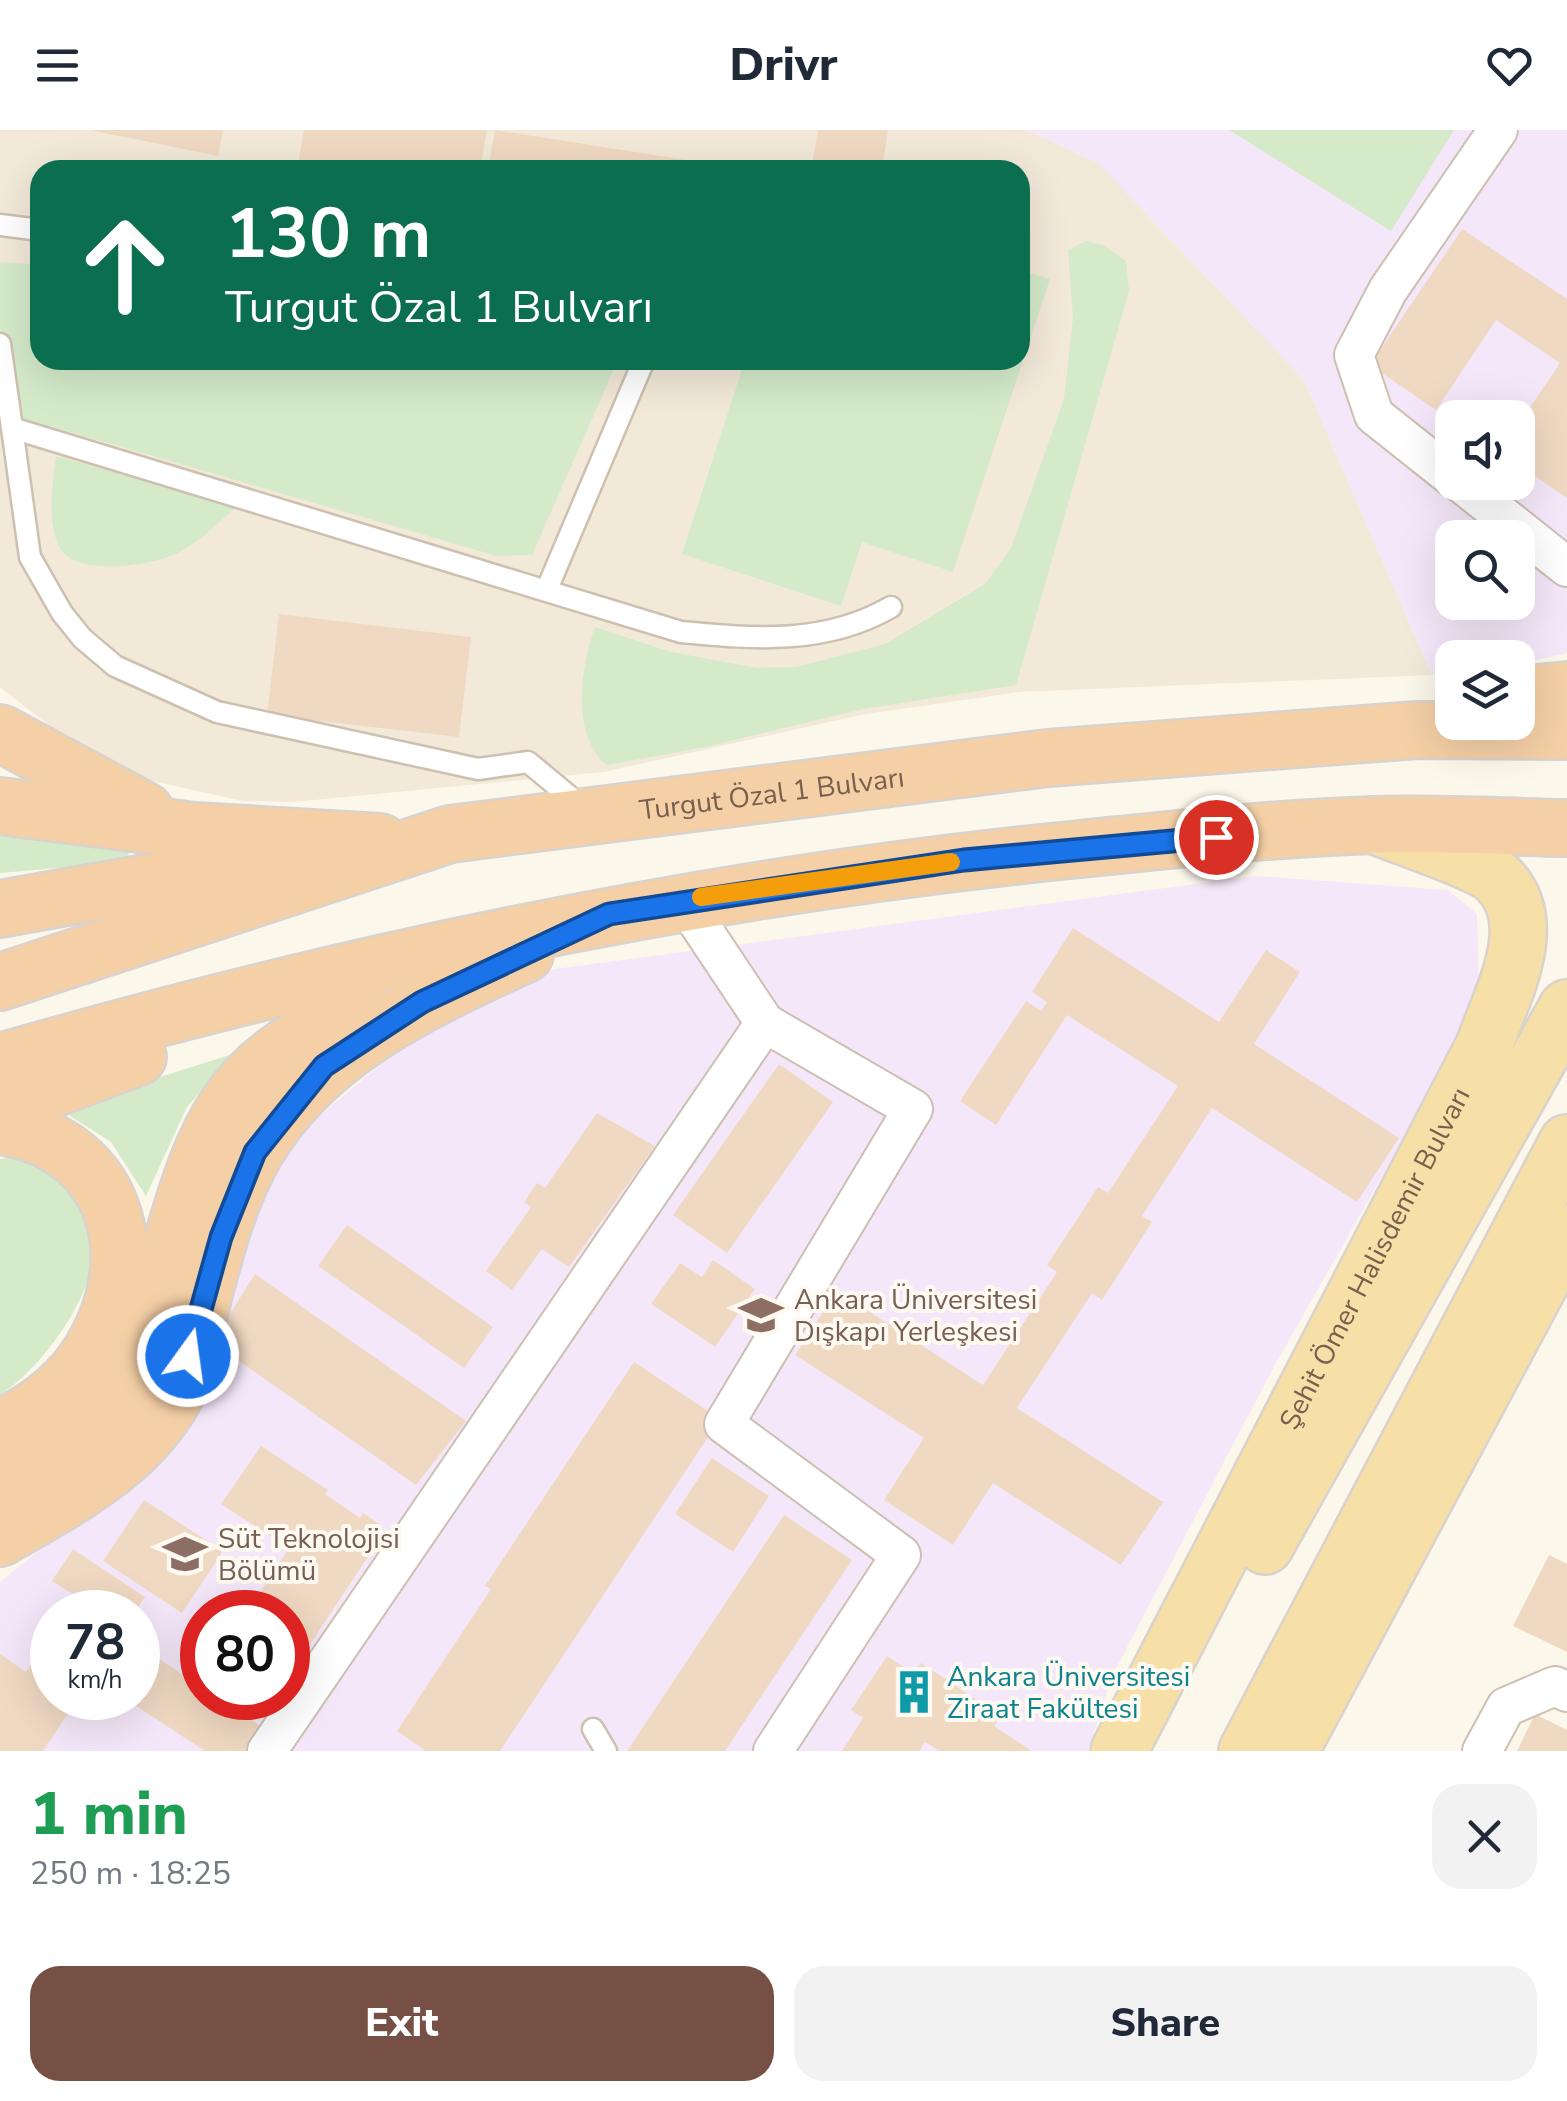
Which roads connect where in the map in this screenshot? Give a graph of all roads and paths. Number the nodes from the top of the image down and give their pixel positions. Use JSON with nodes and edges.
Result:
{"nodes":[{"id":1,"x":1498,"y":130,"type":"edge"},
{"id":2,"x":0,"y":226,"type":"edge"},
{"id":3,"x":30,"y":229,"type":"edge"},
{"id":4,"x":0,"y":344,"type":"edge"},
{"id":5,"x":640,"y":370,"type":"edge"},
{"id":6,"x":12,"y":428,"type":"junction"},
{"id":7,"x":1435,"y":464,"type":"edge"},
{"id":8,"x":1483,"y":500,"type":"edge"},
{"id":9,"x":1567,"y":567,"type":"edge"},
{"id":10,"x":547,"y":588,"type":"junction"},
{"id":11,"x":892,"y":607,"type":"dead end"},
{"id":12,"x":1567,"y":690,"type":"edge"},
{"id":13,"x":1535,"y":694,"type":"edge"},
{"id":14,"x":1435,"y":704,"type":"edge"},
{"id":15,"x":1567,"y":731,"type":"edge"},
{"id":16,"x":0,"y":733,"type":"edge"},
{"id":17,"x":0,"y":806,"type":"edge"},
{"id":18,"x":581,"y":806,"type":"junction"},
{"id":19,"x":1374,"y":825,"type":"junction"},
{"id":20,"x":1567,"y":828,"type":"edge"},
{"id":21,"x":194,"y":831,"type":"junction"},
{"id":22,"x":450,"y":834,"type":"junction"},
{"id":23,"x":356,"y":844,"type":"junction"},
{"id":24,"x":683,"y":900,"type":"junction"},
{"id":25,"x":0,"y":909,"type":"edge"},
{"id":26,"x":609,"y":914,"type":"junction"},
{"id":27,"x":488,"y":970,"type":"junction"},
{"id":28,"x":322,"y":980,"type":"junction"},
{"id":29,"x":0,"y":982,"type":"edge"},
{"id":30,"x":1567,"y":1008,"type":"edge"},
{"id":31,"x":765,"y":1023,"type":"junction"},
{"id":32,"x":0,"y":1062,"type":"edge"},
{"id":33,"x":0,"y":1110,"type":"edge"},
{"id":34,"x":0,"y":1126,"type":"edge"},
{"id":35,"x":1567,"y":1143,"type":"edge"},
{"id":36,"x":1567,"y":1232,"type":"edge"},
{"id":37,"x":0,"y":1429,"type":"edge"},
{"id":38,"x":0,"y":1480,"type":"edge"},
{"id":39,"x":0,"y":1538,"type":"edge"},
{"id":40,"x":1567,"y":1692,"type":"edge"},
{"id":41,"x":593,"y":1729,"type":"dead end"},
{"id":42,"x":268,"y":1751,"type":"edge"},
{"id":43,"x":606,"y":1751,"type":"edge"},
{"id":44,"x":774,"y":1751,"type":"edge"},
{"id":45,"x":1119,"y":1751,"type":"edge"},
{"id":46,"x":1149,"y":1751,"type":"edge"},
{"id":47,"x":1246,"y":1751,"type":"edge"},
{"id":48,"x":1290,"y":1751,"type":"edge"},
{"id":49,"x":1482,"y":1751,"type":"edge"}],
"edges":[{"from":1,"to":7,"type":"street"},
{"from":2,"to":3,"type":"lane"},
{"from":4,"to":6,"type":"lane"},
{"from":5,"to":10,"type":"lane"},
{"from":6,"to":10,"type":"lane"},
{"from":6,"to":18,"type":"lane"},
{"from":8,"to":9,"type":"street"},
{"from":10,"to":11,"type":"lane"},
{"from":12,"to":13,"type":"highway"},
{"from":14,"to":18,"type":"highway"},
{"from":15,"to":22,"type":"highway","name":"Turgut Özal 1 Bulvarı"},
{"from":16,"to":21,"type":"highway"},
{"from":17,"to":21,"type":"highway"},
{"from":18,"to":22,"type":"highway"},
{"from":19,"to":20,"type":"highway"},
{"from":19,"to":24,"type":"highway"},
{"from":19,"to":45,"type":"main road","name":"Şehit Ömer Halisdemir Bulvarı"},
{"from":21,"to":23,"type":"highway"},
{"from":22,"to":23,"type":"highway"},
{"from":22,"to":29,"type":"highway","name":"Turgut Özal 1 Bulvarı"},
{"from":23,"to":25,"type":"highway"},
{"from":24,"to":26,"type":"highway"},
{"from":24,"to":31,"type":"street"},
{"from":26,"to":27,"type":"highway"},
{"from":26,"to":28,"type":"highway"},
{"from":27,"to":38,"type":"highway"},
{"from":27,"to":39,"type":"highway"},
{"from":28,"to":32,"type":"highway"},
{"from":28,"to":33,"type":"highway"},
{"from":30,"to":46,"type":"main road","name":"Şehit Ömer Halisdemir Bulvarı"},
{"from":31,"to":42,"type":"street"},
{"from":31,"to":44,"type":"street"},
{"from":34,"to":37,"type":"highway"},
{"from":35,"to":47,"type":"main road"},
{"from":36,"to":48,"type":"main road"},
{"from":40,"to":49,"type":"street"},
{"from":41,"to":43,"type":"lane"}]}
